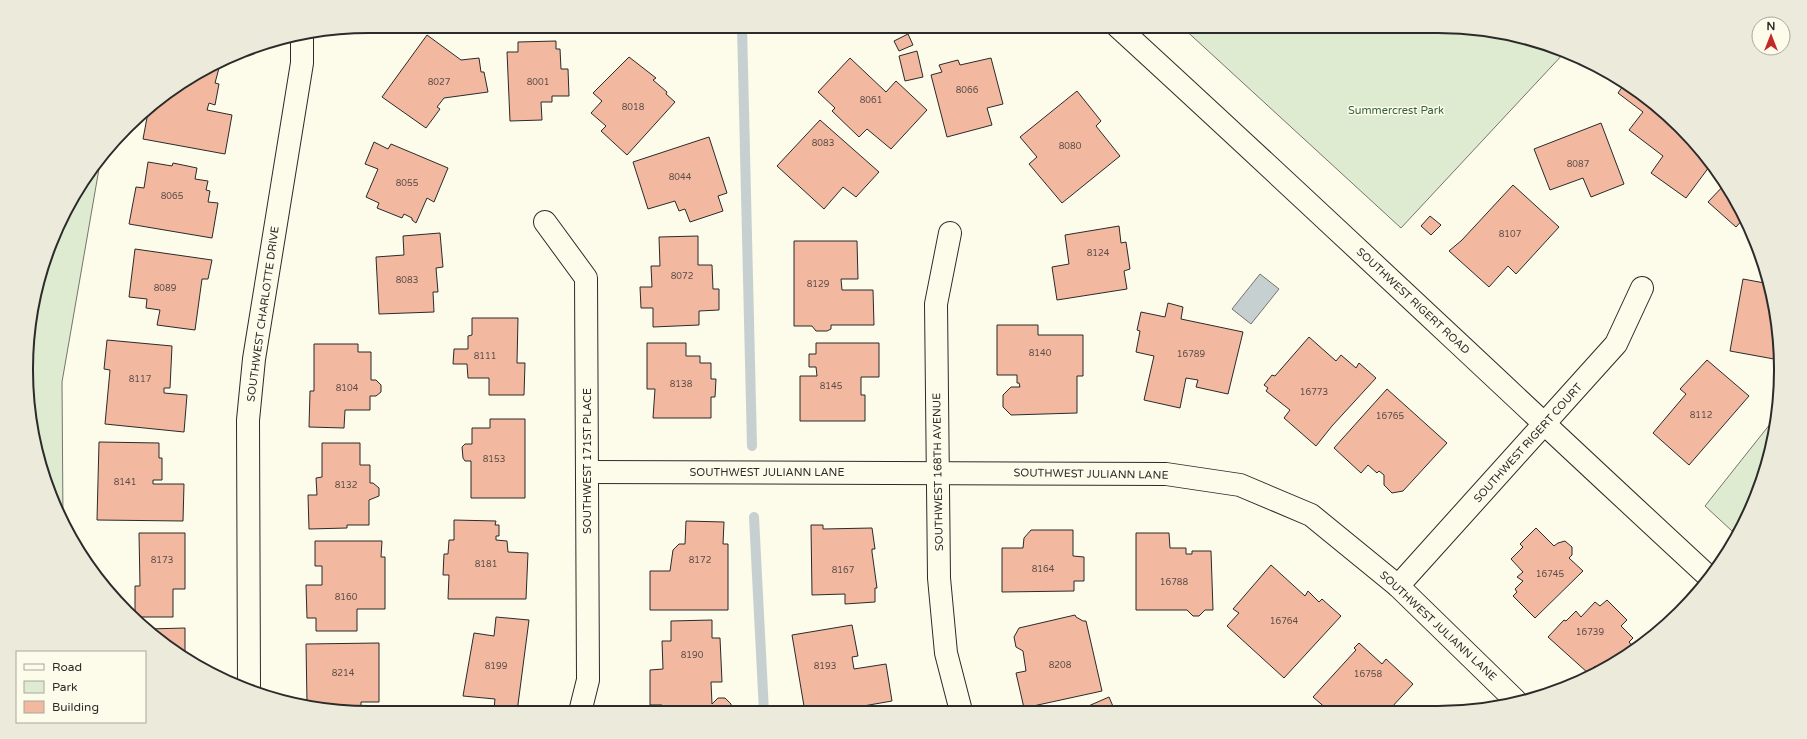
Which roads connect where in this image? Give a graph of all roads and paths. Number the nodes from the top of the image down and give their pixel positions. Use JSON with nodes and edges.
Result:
{"nodes":[{"id":1,"x":1125,"y":33,"type":"edge"},
{"id":2,"x":302,"y":39,"type":"edge"},
{"id":3,"x":545,"y":222,"type":"dead end"},
{"id":4,"x":950,"y":233,"type":"dead end"},
{"id":5,"x":1642,"y":288,"type":"dead end"},
{"id":6,"x":1544,"y":425,"type":"junction"},
{"id":7,"x":588,"y":472,"type":"junction"},
{"id":8,"x":938,"y":473,"type":"junction"},
{"id":9,"x":1705,"y":573,"type":"edge"},
{"id":10,"x":1398,"y":586,"type":"junction"},
{"id":11,"x":248,"y":683,"type":"edge"},
{"id":12,"x":1513,"y":698,"type":"edge"},
{"id":13,"x":582,"y":706,"type":"edge"},
{"id":14,"x":960,"y":706,"type":"edge"}],
"edges":[{"from":1,"to":6,"type":"street","name":"SOUTHWEST RIGERT ROAD"},
{"from":2,"to":11,"type":"street","name":"SOUTHWEST CHARLOTTE DRIVE"},
{"from":3,"to":7,"type":"street","name":"SOUTHWEST 171ST PLACE"},
{"from":4,"to":8,"type":"street","name":"SOUTHWEST 168TH AVENUE"},
{"from":5,"to":6,"type":"street","name":"SOUTHWEST RIGERT COURT"},
{"from":6,"to":9,"type":"street","name":"SOUTHWEST RIGERT ROAD"},
{"from":6,"to":10,"type":"street","name":"SOUTHWEST RIGERT COURT"},
{"from":7,"to":8,"type":"street","name":"SOUTHWEST JULIANN LANE"},
{"from":7,"to":13,"type":"street","name":"SOUTHWEST 171ST PLACE"},
{"from":8,"to":10,"type":"street","name":"SOUTHWEST JULIANN LANE"},
{"from":8,"to":14,"type":"street","name":"SOUTHWEST 168TH AVENUE"},
{"from":10,"to":12,"type":"street","name":"SOUTHWEST JULIANN LANE"}]}
